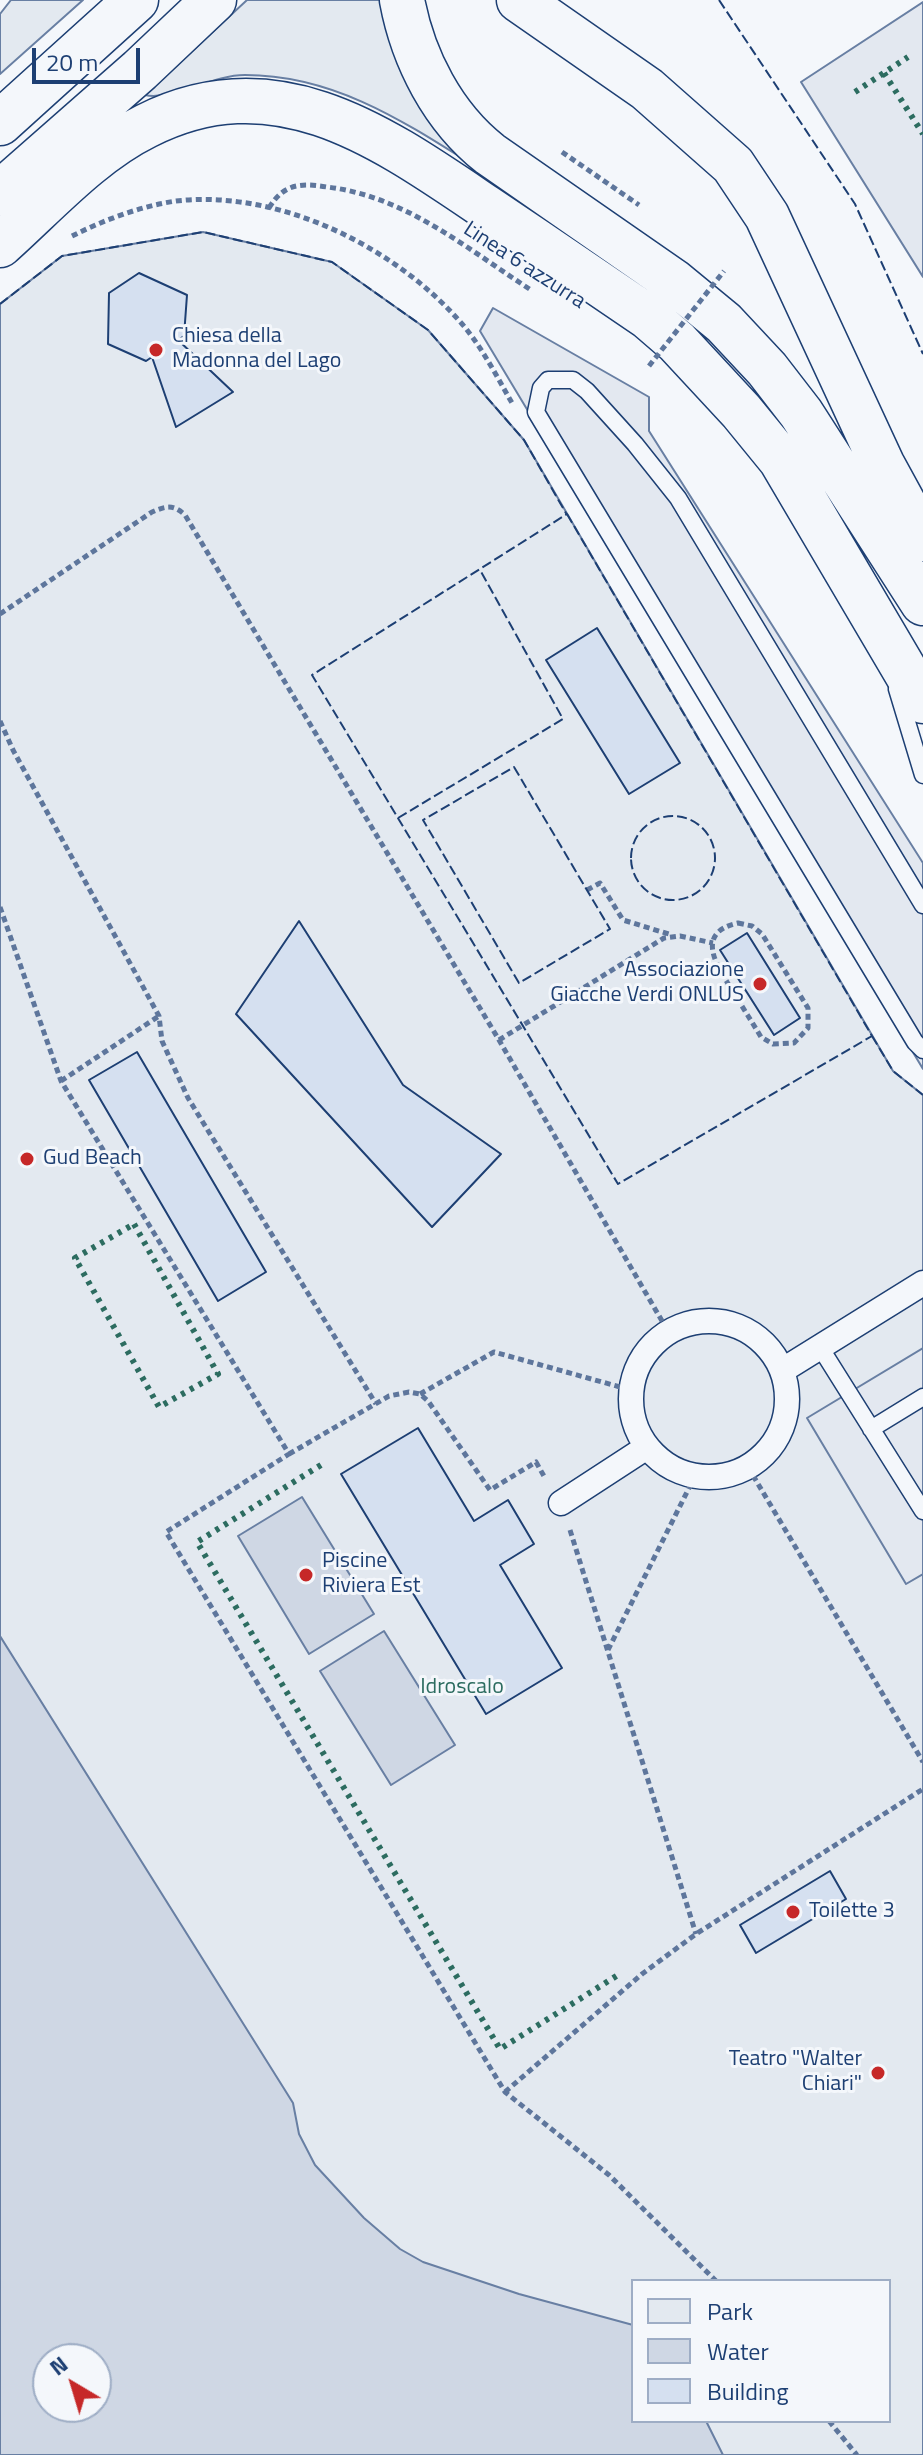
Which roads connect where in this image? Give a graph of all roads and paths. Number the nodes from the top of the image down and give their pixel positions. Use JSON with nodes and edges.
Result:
{"nodes":[{"id":1,"x":136,"y":0,"type":"edge"},
{"id":2,"x":214,"y":0,"type":"edge"},
{"id":3,"x":402,"y":0,"type":"edge"},
{"id":4,"x":519,"y":0,"type":"edge"},
{"id":5,"x":0,"y":123,"type":"edge"},
{"id":6,"x":0,"y":193,"type":"edge"},
{"id":7,"x":69,"y":237,"type":"dead end"},
{"id":8,"x":0,"y":245,"type":"edge"},
{"id":9,"x":724,"y":271,"type":"dead end"},
{"id":10,"x":535,"y":292,"type":"dead end"},
{"id":11,"x":637,"y":358,"type":"dead end"},
{"id":12,"x":923,"y":539,"type":"edge"},
{"id":13,"x":923,"y":603,"type":"edge"},
{"id":14,"x":0,"y":614,"type":"edge"},
{"id":15,"x":879,"y":626,"type":"junction"},
{"id":16,"x":923,"y":701,"type":"edge"},
{"id":17,"x":0,"y":721,"type":"edge"},
{"id":18,"x":923,"y":775,"type":"edge"},
{"id":19,"x":587,"y":890,"type":"dead end"},
{"id":20,"x":923,"y":905,"type":"edge"},
{"id":21,"x":0,"y":907,"type":"edge"},
{"id":22,"x":673,"y":936,"type":"junction"},
{"id":23,"x":713,"y":943,"type":"junction"},
{"id":24,"x":159,"y":1016,"type":"junction"},
{"id":25,"x":499,"y":1040,"type":"junction"},
{"id":26,"x":923,"y":1050,"type":"edge"},
{"id":27,"x":61,"y":1081,"type":"junction"},
{"id":28,"x":923,"y":1283,"type":"edge"},
{"id":29,"x":669,"y":1333,"type":"junction"},
{"id":30,"x":820,"y":1347,"type":"junction"},
{"id":31,"x":783,"y":1370,"type":"junction"},
{"id":32,"x":631,"y":1390,"type":"junction"},
{"id":33,"x":420,"y":1394,"type":"junction"},
{"id":34,"x":923,"y":1397,"type":"edge"},
{"id":35,"x":376,"y":1404,"type":"junction"},
{"id":36,"x":871,"y":1429,"type":"junction"},
{"id":37,"x":647,"y":1447,"type":"junction"},
{"id":38,"x":289,"y":1454,"type":"junction"},
{"id":39,"x":748,"y":1467,"type":"junction"},
{"id":40,"x":695,"y":1476,"type":"junction"},
{"id":41,"x":561,"y":1503,"type":"junction"},
{"id":42,"x":923,"y":1511,"type":"edge"},
{"id":43,"x":607,"y":1651,"type":"junction"},
{"id":44,"x":923,"y":1762,"type":"edge"},
{"id":45,"x":923,"y":1789,"type":"edge"},
{"id":46,"x":696,"y":1934,"type":"junction"},
{"id":47,"x":505,"y":2092,"type":"junction"},
{"id":48,"x":714,"y":2279,"type":"edge"},
{"id":49,"x":831,"y":2423,"type":"edge"},
{"id":50,"x":857,"y":2455,"type":"edge"}],
"edges":[{"from":1,"to":5,"type":"highway"},
{"from":2,"to":6,"type":"highway"},
{"from":3,"to":13,"type":"highway"},
{"from":4,"to":12,"type":"highway"},
{"from":7,"to":10,"type":"path","name":"Linea 6 azzurra"},
{"from":8,"to":15,"type":"highway"},
{"from":9,"to":11,"type":"path","bridge":true},
{"from":14,"to":25,"type":"path"},
{"from":15,"to":16,"type":"highway"},
{"from":15,"to":18,"type":"lane"},
{"from":17,"to":24,"type":"path"},
{"from":19,"to":22,"type":"path"},
{"from":20,"to":26,"type":"lane"},
{"from":21,"to":27,"type":"path"},
{"from":22,"to":23,"type":"path"},
{"from":22,"to":25,"type":"path"},
{"from":23,"to":23,"type":"path"},
{"from":24,"to":27,"type":"path"},
{"from":24,"to":35,"type":"path"},
{"from":25,"to":29,"type":"path"},
{"from":27,"to":38,"type":"path"},
{"from":28,"to":30,"type":"street"},
{"from":29,"to":31,"type":"street"},
{"from":29,"to":32,"type":"street"},
{"from":30,"to":31,"type":"street"},
{"from":30,"to":36,"type":"lane"},
{"from":31,"to":39,"type":"street"},
{"from":32,"to":33,"type":"path"},
{"from":32,"to":37,"type":"street"},
{"from":33,"to":35,"type":"path"},
{"from":33,"to":41,"type":"path"},
{"from":34,"to":36,"type":"lane"},
{"from":35,"to":38,"type":"path"},
{"from":36,"to":42,"type":"lane"},
{"from":37,"to":40,"type":"street"},
{"from":37,"to":41,"type":"street"},
{"from":38,"to":47,"type":"path"},
{"from":39,"to":40,"type":"street"},
{"from":39,"to":44,"type":"path"},
{"from":40,"to":43,"type":"path"},
{"from":41,"to":43,"type":"path"},
{"from":43,"to":46,"type":"path"},
{"from":45,"to":46,"type":"path"},
{"from":46,"to":47,"type":"path"},
{"from":47,"to":48,"type":"path"},
{"from":49,"to":50,"type":"path"}]}
